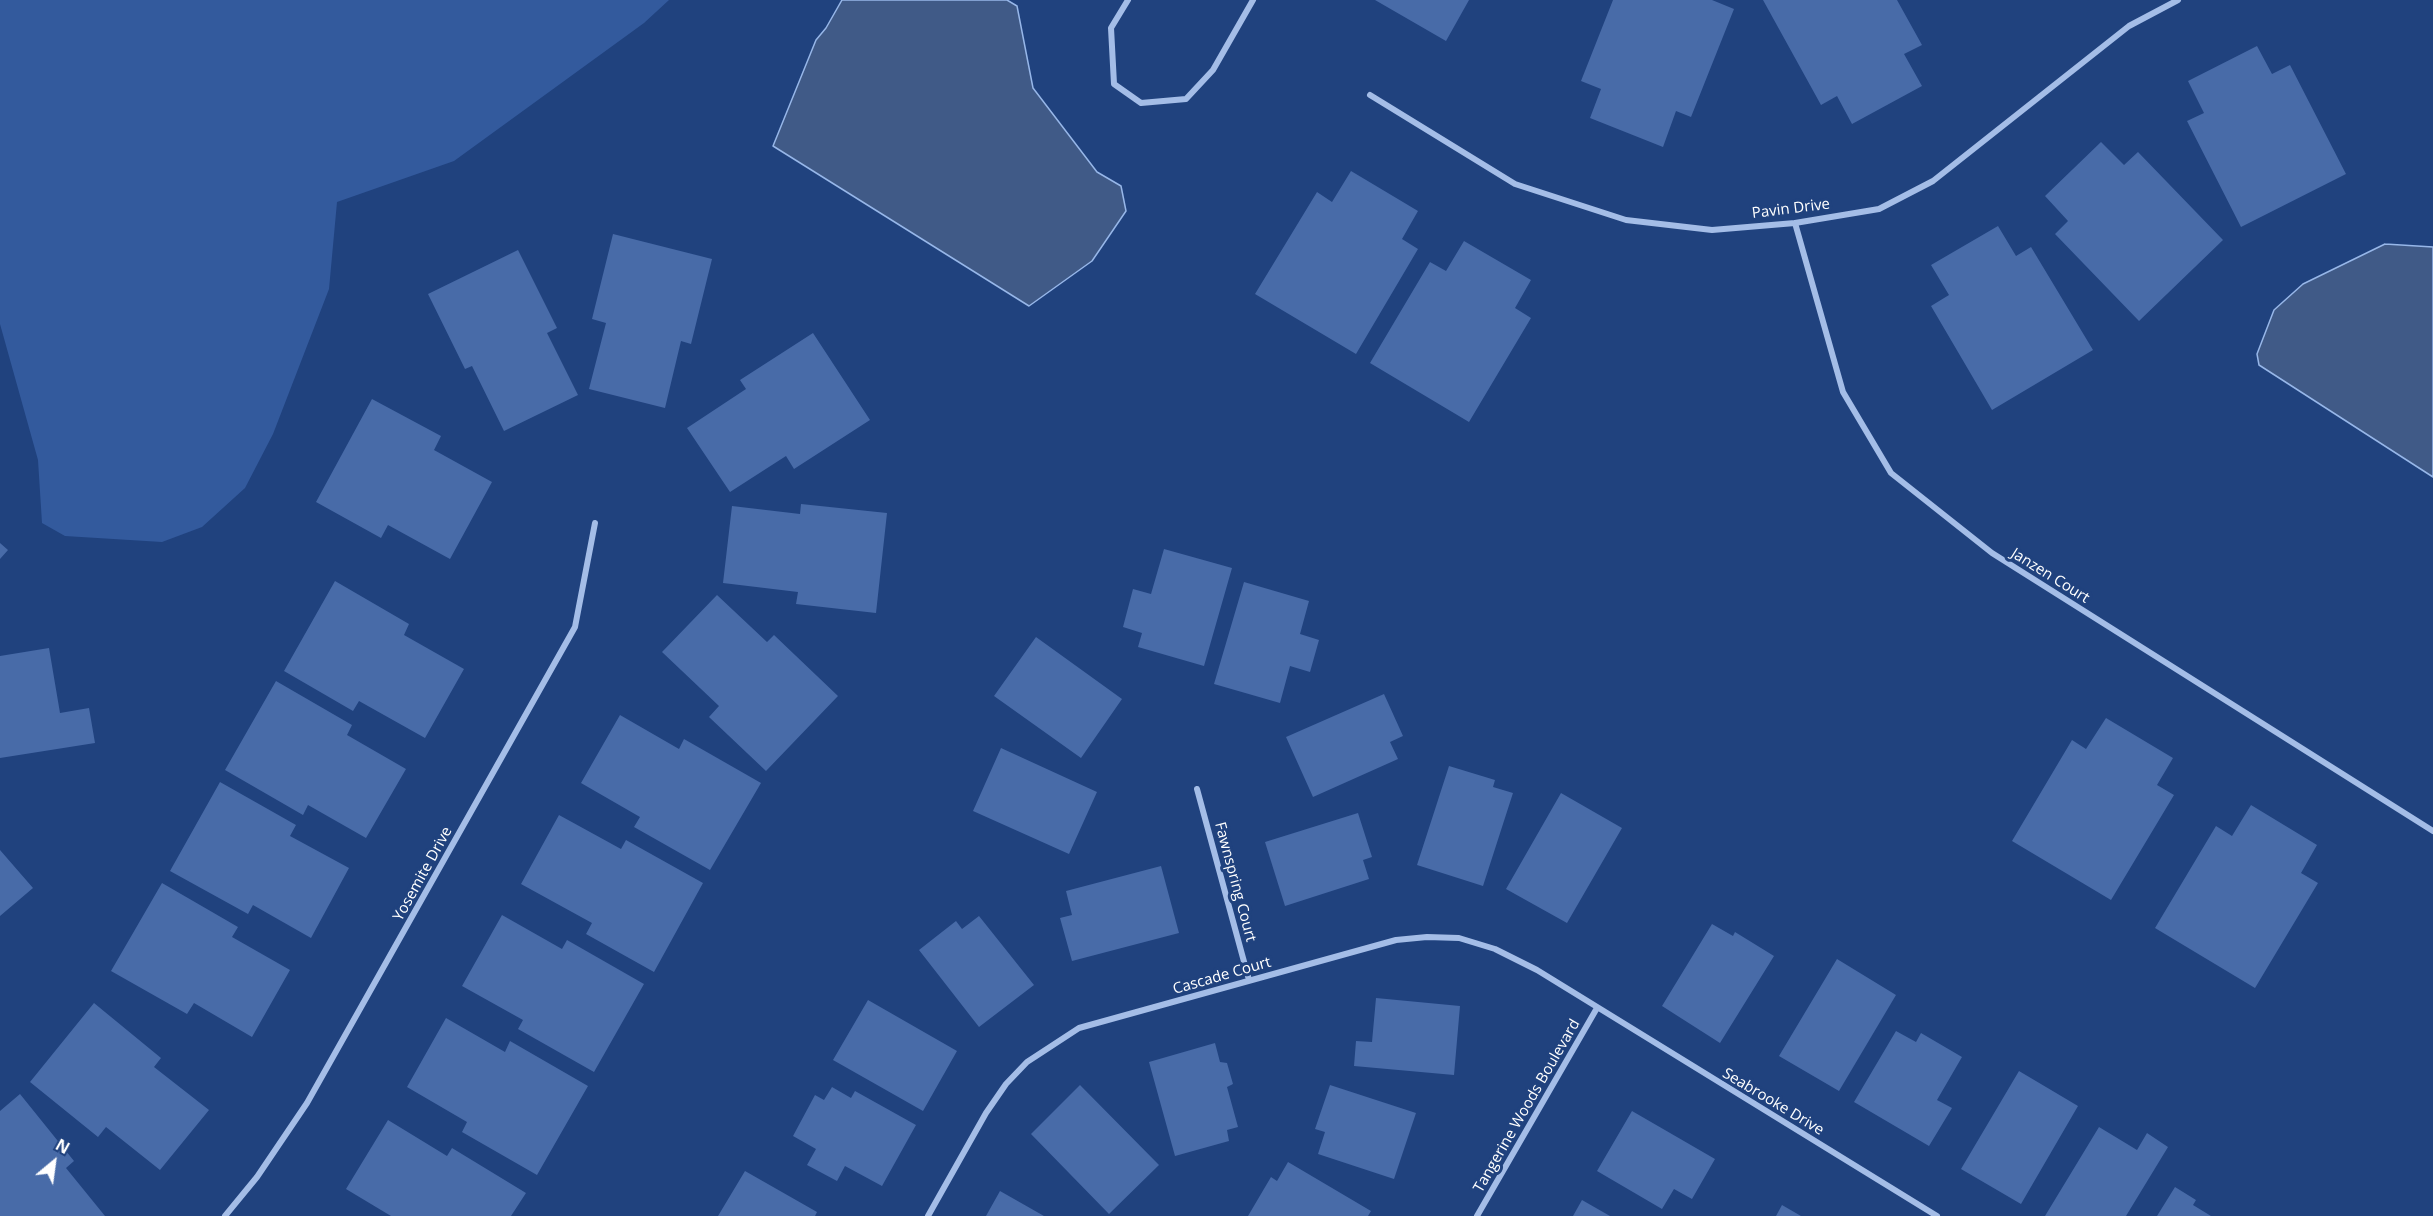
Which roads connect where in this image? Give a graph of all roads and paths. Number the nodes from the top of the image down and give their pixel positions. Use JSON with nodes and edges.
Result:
{"nodes":[{"id":1,"x":1128,"y":0,"type":"edge"},
{"id":2,"x":1253,"y":0,"type":"edge"},
{"id":3,"x":2178,"y":0,"type":"edge"},
{"id":4,"x":1370,"y":95,"type":"dead end"},
{"id":5,"x":1795,"y":223,"type":"junction"},
{"id":6,"x":595,"y":523,"type":"dead end"},
{"id":7,"x":1197,"y":789,"type":"dead end"},
{"id":8,"x":2433,"y":831,"type":"edge"},
{"id":9,"x":1249,"y":981,"type":"junction"},
{"id":10,"x":1597,"y":1008,"type":"junction"},
{"id":11,"x":225,"y":1216,"type":"edge"},
{"id":12,"x":928,"y":1216,"type":"edge"},
{"id":13,"x":1477,"y":1216,"type":"edge"},
{"id":14,"x":1937,"y":1216,"type":"edge"}],
"edges":[{"from":1,"to":2,"type":"street"},
{"from":3,"to":5,"type":"street","name":"Pavin Drive"},
{"from":4,"to":5,"type":"street","name":"Pavin Drive"},
{"from":5,"to":8,"type":"street","name":"Janzen Court"},
{"from":6,"to":11,"type":"street","name":"Yosemite Drive"},
{"from":7,"to":9,"type":"street","name":"Fawnspring Court"},
{"from":9,"to":10,"type":"street","name":"Cascade Court"},
{"from":9,"to":12,"type":"street","name":"Cascade Court"},
{"from":10,"to":13,"type":"street","name":"Tangerine Woods Boulevard"},
{"from":10,"to":14,"type":"street","name":"Seabrooke Drive"}]}
